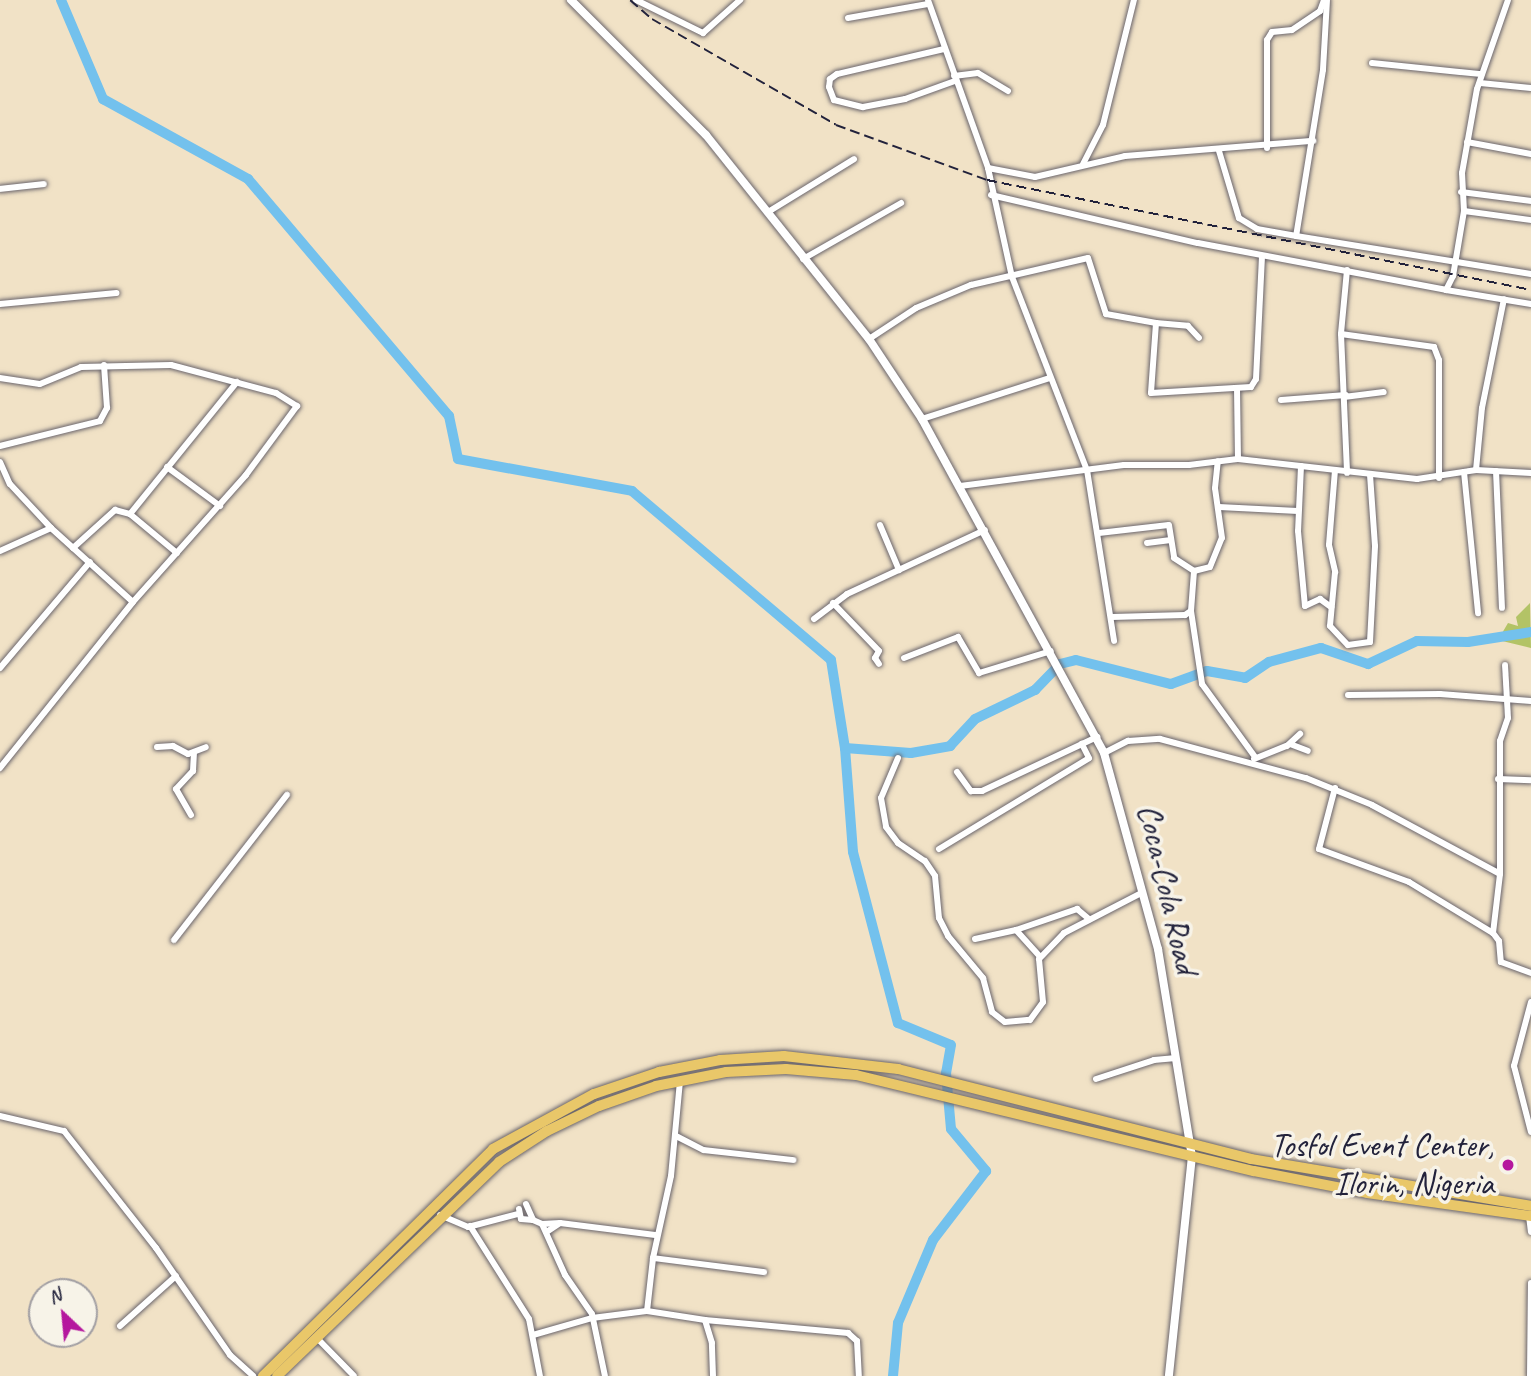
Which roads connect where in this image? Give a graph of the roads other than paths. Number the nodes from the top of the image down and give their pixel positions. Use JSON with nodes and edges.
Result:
{"nodes":[{"id":1,"x":571,"y":0,"type":"edge"},
{"id":2,"x":636,"y":0,"type":"edge"},
{"id":3,"x":740,"y":0,"type":"edge"},
{"id":4,"x":1134,"y":0,"type":"edge"},
{"id":5,"x":1326,"y":0,"type":"edge"},
{"id":6,"x":1508,"y":0,"type":"edge"},
{"id":7,"x":928,"y":2,"type":"edge"},
{"id":8,"x":848,"y":18,"type":"dead end"},
{"id":9,"x":944,"y":49,"type":"junction"},
{"id":10,"x":1372,"y":63,"type":"dead end"},
{"id":11,"x":1481,"y":74,"type":"junction"},
{"id":12,"x":955,"y":79,"type":"junction"},
{"id":13,"x":1480,"y":83,"type":"junction"},
{"id":14,"x":1531,"y":88,"type":"edge"},
{"id":15,"x":1008,"y":91,"type":"dead end"},
{"id":16,"x":1312,"y":141,"type":"junction"},
{"id":17,"x":1467,"y":142,"type":"junction"},
{"id":18,"x":1093,"y":148,"type":"junction"},
{"id":19,"x":1267,"y":148,"type":"junction"},
{"id":20,"x":1219,"y":151,"type":"junction"},
{"id":21,"x":1531,"y":154,"type":"edge"},
{"id":22,"x":854,"y":159,"type":"dead end"},
{"id":23,"x":1100,"y":159,"type":"junction"},
{"id":24,"x":1083,"y":164,"type":"junction"},
{"id":25,"x":988,"y":168,"type":"junction"},
{"id":26,"x":44,"y":184,"type":"dead end"},
{"id":27,"x":0,"y":190,"type":"edge"},
{"id":28,"x":1461,"y":192,"type":"junction"},
{"id":29,"x":991,"y":195,"type":"junction"},
{"id":30,"x":1531,"y":201,"type":"edge"},
{"id":31,"x":901,"y":203,"type":"dead end"},
{"id":32,"x":1464,"y":211,"type":"junction"},
{"id":33,"x":768,"y":212,"type":"junction"},
{"id":34,"x":1531,"y":220,"type":"edge"},
{"id":35,"x":1296,"y":236,"type":"junction"},
{"id":36,"x":1262,"y":256,"type":"junction"},
{"id":37,"x":803,"y":259,"type":"junction"},
{"id":38,"x":1455,"y":263,"type":"junction"},
{"id":39,"x":1347,"y":270,"type":"junction"},
{"id":40,"x":1531,"y":274,"type":"edge"},
{"id":41,"x":1012,"y":277,"type":"junction"},
{"id":42,"x":1446,"y":290,"type":"junction"},
{"id":43,"x":116,"y":293,"type":"dead end"},
{"id":44,"x":1504,"y":299,"type":"junction"},
{"id":45,"x":0,"y":304,"type":"edge"},
{"id":46,"x":1531,"y":304,"type":"edge"},
{"id":47,"x":1156,"y":323,"type":"junction"},
{"id":48,"x":1341,"y":334,"type":"junction"},
{"id":49,"x":1199,"y":338,"type":"dead end"},
{"id":50,"x":869,"y":339,"type":"junction"},
{"id":51,"x":104,"y":365,"type":"junction"},
{"id":52,"x":1050,"y":377,"type":"junction"},
{"id":53,"x":0,"y":378,"type":"edge"},
{"id":54,"x":237,"y":382,"type":"junction"},
{"id":55,"x":1237,"y":388,"type":"junction"},
{"id":56,"x":1384,"y":392,"type":"dead end"},
{"id":57,"x":1345,"y":396,"type":"junction"},
{"id":58,"x":1281,"y":400,"type":"dead end"},
{"id":59,"x":922,"y":419,"type":"junction"},
{"id":60,"x":0,"y":446,"type":"edge"},
{"id":61,"x":1238,"y":459,"type":"junction"},
{"id":62,"x":1218,"y":461,"type":"junction"},
{"id":63,"x":0,"y":462,"type":"edge"},
{"id":64,"x":1301,"y":466,"type":"junction"},
{"id":65,"x":167,"y":467,"type":"junction"},
{"id":66,"x":1087,"y":470,"type":"junction"},
{"id":67,"x":1335,"y":470,"type":"junction"},
{"id":68,"x":1476,"y":470,"type":"junction"},
{"id":69,"x":1496,"y":471,"type":"junction"},
{"id":70,"x":1347,"y":472,"type":"junction"},
{"id":71,"x":1464,"y":472,"type":"junction"},
{"id":72,"x":1531,"y":472,"type":"edge"},
{"id":73,"x":1370,"y":475,"type":"junction"},
{"id":74,"x":1440,"y":478,"type":"junction"},
{"id":75,"x":10,"y":484,"type":"junction"},
{"id":76,"x":960,"y":486,"type":"junction"},
{"id":77,"x":0,"y":487,"type":"edge"},
{"id":78,"x":220,"y":506,"type":"junction"},
{"id":79,"x":1219,"y":507,"type":"junction"},
{"id":80,"x":1298,"y":511,"type":"junction"},
{"id":81,"x":130,"y":514,"type":"junction"},
{"id":82,"x":880,"y":525,"type":"dead end"},
{"id":83,"x":51,"y":528,"type":"junction"},
{"id":84,"x":985,"y":530,"type":"junction"},
{"id":85,"x":1099,"y":533,"type":"junction"},
{"id":86,"x":1171,"y":540,"type":"junction"},
{"id":87,"x":1147,"y":543,"type":"dead end"},
{"id":88,"x":74,"y":548,"type":"junction"},
{"id":89,"x":0,"y":551,"type":"edge"},
{"id":90,"x":177,"y":553,"type":"junction"},
{"id":91,"x":90,"y":562,"type":"junction"},
{"id":92,"x":899,"y":570,"type":"junction"},
{"id":93,"x":1194,"y":571,"type":"junction"},
{"id":94,"x":133,"y":602,"type":"junction"},
{"id":95,"x":833,"y":603,"type":"junction"},
{"id":96,"x":1331,"y":607,"type":"junction"},
{"id":97,"x":1502,"y":608,"type":"dead end"},
{"id":98,"x":1191,"y":611,"type":"junction"},
{"id":99,"x":1478,"y":613,"type":"dead end"},
{"id":100,"x":1112,"y":617,"type":"junction"},
{"id":101,"x":814,"y":619,"type":"dead end"},
{"id":102,"x":1114,"y":641,"type":"dead end"},
{"id":103,"x":1053,"y":655,"type":"junction"},
{"id":104,"x":904,"y":658,"type":"dead end"},
{"id":105,"x":879,"y":664,"type":"dead end"},
{"id":106,"x":1506,"y":666,"type":"dead end"},
{"id":107,"x":0,"y":668,"type":"edge"},
{"id":108,"x":1348,"y":695,"type":"dead end"},
{"id":109,"x":1507,"y":699,"type":"junction"},
{"id":110,"x":1531,"y":701,"type":"edge"},
{"id":111,"x":1300,"y":734,"type":"dead end"},
{"id":112,"x":1097,"y":737,"type":"junction"},
{"id":113,"x":1082,"y":744,"type":"junction"},
{"id":114,"x":1290,"y":744,"type":"junction"},
{"id":115,"x":157,"y":747,"type":"dead end"},
{"id":116,"x":206,"y":747,"type":"dead end"},
{"id":117,"x":1308,"y":751,"type":"dead end"},
{"id":118,"x":194,"y":753,"type":"junction"},
{"id":119,"x":1104,"y":753,"type":"junction"},
{"id":120,"x":898,"y":758,"type":"dead end"},
{"id":121,"x":1254,"y":761,"type":"junction"},
{"id":122,"x":0,"y":768,"type":"edge"},
{"id":123,"x":957,"y":772,"type":"dead end"},
{"id":124,"x":1498,"y":779,"type":"junction"},
{"id":125,"x":1531,"y":780,"type":"edge"},
{"id":126,"x":1335,"y":788,"type":"junction"},
{"id":127,"x":287,"y":795,"type":"dead end"},
{"id":128,"x":191,"y":815,"type":"dead end"},
{"id":129,"x":939,"y":849,"type":"dead end"},
{"id":130,"x":1500,"y":874,"type":"junction"},
{"id":131,"x":1143,"y":892,"type":"junction"},
{"id":132,"x":1089,"y":919,"type":"junction"},
{"id":133,"x":1016,"y":930,"type":"junction"},
{"id":134,"x":1493,"y":933,"type":"junction"},
{"id":135,"x":975,"y":939,"type":"dead end"},
{"id":136,"x":174,"y":940,"type":"dead end"},
{"id":137,"x":1040,"y":957,"type":"junction"},
{"id":138,"x":1531,"y":973,"type":"edge"},
{"id":139,"x":1531,"y":1002,"type":"edge"},
{"id":140,"x":1529,"y":1009,"type":"edge"},
{"id":141,"x":1175,"y":1058,"type":"junction"},
{"id":142,"x":1096,"y":1079,"type":"dead end"},
{"id":143,"x":680,"y":1081,"type":"junction"},
{"id":144,"x":0,"y":1116,"type":"edge"},
{"id":145,"x":1531,"y":1132,"type":"edge"},
{"id":146,"x":676,"y":1136,"type":"junction"},
{"id":147,"x":1190,"y":1143,"type":"junction"},
{"id":148,"x":1192,"y":1156,"type":"junction"},
{"id":149,"x":793,"y":1160,"type":"dead end"},
{"id":150,"x":526,"y":1205,"type":"dead end"},
{"id":151,"x":1530,"y":1213,"type":"edge"},
{"id":152,"x":440,"y":1215,"type":"junction"},
{"id":153,"x":533,"y":1220,"type":"junction"},
{"id":154,"x":470,"y":1226,"type":"junction"},
{"id":155,"x":547,"y":1227,"type":"junction"},
{"id":156,"x":1531,"y":1232,"type":"edge"},
{"id":157,"x":656,"y":1235,"type":"junction"},
{"id":158,"x":653,"y":1258,"type":"junction"},
{"id":159,"x":764,"y":1272,"type":"dead end"},
{"id":160,"x":176,"y":1276,"type":"junction"},
{"id":161,"x":1531,"y":1283,"type":"edge"},
{"id":162,"x":648,"y":1311,"type":"junction"},
{"id":163,"x":592,"y":1318,"type":"junction"},
{"id":164,"x":705,"y":1320,"type":"junction"},
{"id":165,"x":120,"y":1326,"type":"dead end"},
{"id":166,"x":533,"y":1335,"type":"junction"},
{"id":167,"x":316,"y":1337,"type":"junction"},
{"id":168,"x":253,"y":1376,"type":"edge"},
{"id":169,"x":263,"y":1376,"type":"edge"},
{"id":170,"x":277,"y":1376,"type":"edge"},
{"id":171,"x":354,"y":1376,"type":"edge"},
{"id":172,"x":540,"y":1376,"type":"edge"},
{"id":173,"x":605,"y":1376,"type":"edge"},
{"id":174,"x":713,"y":1376,"type":"edge"},
{"id":175,"x":859,"y":1376,"type":"edge"},
{"id":176,"x":1169,"y":1376,"type":"edge"},
{"id":177,"x":1530,"y":1376,"type":"edge"}],
"edges":[{"from":1,"to":33,"type":"street","name":"Coca-Cola Road"},
{"from":2,"to":3,"type":"street"},
{"from":4,"to":18,"type":"street"},
{"from":5,"to":16,"type":"street"},
{"from":5,"to":19,"type":"street"},
{"from":6,"to":11,"type":"street"},
{"from":7,"to":8,"type":"street"},
{"from":7,"to":9,"type":"street"},
{"from":9,"to":12,"type":"street"},
{"from":9,"to":12,"type":"street"},
{"from":10,"to":11,"type":"street"},
{"from":11,"to":13,"type":"street"},
{"from":12,"to":15,"type":"street"},
{"from":12,"to":25,"type":"street"},
{"from":13,"to":14,"type":"street"},
{"from":13,"to":17,"type":"street"},
{"from":16,"to":19,"type":"street"},
{"from":16,"to":35,"type":"street"},
{"from":17,"to":21,"type":"street"},
{"from":17,"to":28,"type":"street"},
{"from":18,"to":23,"type":"street"},
{"from":18,"to":24,"type":"street"},
{"from":19,"to":20,"type":"street"},
{"from":20,"to":23,"type":"street"},
{"from":20,"to":35,"type":"street"},
{"from":22,"to":33,"type":"street"},
{"from":23,"to":24,"type":"street"},
{"from":24,"to":25,"type":"street"},
{"from":25,"to":29,"type":"street"},
{"from":26,"to":27,"type":"street"},
{"from":28,"to":30,"type":"street"},
{"from":28,"to":32,"type":"street"},
{"from":29,"to":36,"type":"street"},
{"from":29,"to":41,"type":"street"},
{"from":31,"to":37,"type":"street"},
{"from":32,"to":34,"type":"street"},
{"from":32,"to":38,"type":"street"},
{"from":33,"to":37,"type":"street","name":"Coca-Cola Road"},
{"from":35,"to":38,"type":"street"},
{"from":36,"to":39,"type":"street"},
{"from":36,"to":55,"type":"street"},
{"from":37,"to":50,"type":"street","name":"Coca-Cola Road"},
{"from":38,"to":40,"type":"street"},
{"from":38,"to":42,"type":"street"},
{"from":39,"to":42,"type":"street"},
{"from":39,"to":48,"type":"street"},
{"from":41,"to":47,"type":"street"},
{"from":41,"to":50,"type":"street"},
{"from":41,"to":52,"type":"street"},
{"from":42,"to":44,"type":"street"},
{"from":43,"to":45,"type":"street"},
{"from":44,"to":46,"type":"street"},
{"from":44,"to":68,"type":"street"},
{"from":47,"to":49,"type":"street"},
{"from":47,"to":55,"type":"street"},
{"from":48,"to":57,"type":"street"},
{"from":48,"to":74,"type":"street"},
{"from":50,"to":59,"type":"street","name":"Coca-Cola Road"},
{"from":51,"to":53,"type":"street"},
{"from":51,"to":54,"type":"street"},
{"from":51,"to":60,"type":"street"},
{"from":52,"to":59,"type":"street"},
{"from":52,"to":66,"type":"street"},
{"from":54,"to":65,"type":"street"},
{"from":54,"to":78,"type":"street"},
{"from":55,"to":61,"type":"street"},
{"from":56,"to":57,"type":"street"},
{"from":57,"to":58,"type":"street"},
{"from":57,"to":70,"type":"street"},
{"from":59,"to":76,"type":"street","name":"Coca-Cola Road"},
{"from":61,"to":62,"type":"street"},
{"from":61,"to":64,"type":"street"},
{"from":62,"to":66,"type":"street"},
{"from":62,"to":79,"type":"street"},
{"from":63,"to":75,"type":"street"},
{"from":64,"to":67,"type":"street"},
{"from":64,"to":80,"type":"street"},
{"from":65,"to":78,"type":"street"},
{"from":65,"to":81,"type":"street"},
{"from":66,"to":76,"type":"street"},
{"from":66,"to":85,"type":"street"},
{"from":67,"to":70,"type":"street"},
{"from":67,"to":96,"type":"street"},
{"from":68,"to":69,"type":"street"},
{"from":68,"to":71,"type":"street"},
{"from":69,"to":72,"type":"street"},
{"from":69,"to":97,"type":"street"},
{"from":70,"to":73,"type":"street"},
{"from":71,"to":74,"type":"street"},
{"from":71,"to":99,"type":"street"},
{"from":73,"to":74,"type":"street"},
{"from":73,"to":96,"type":"street"},
{"from":75,"to":77,"type":"street"},
{"from":75,"to":83,"type":"street"},
{"from":76,"to":84,"type":"street","name":"Coca-Cola Road"},
{"from":78,"to":90,"type":"street"},
{"from":79,"to":80,"type":"street"},
{"from":79,"to":93,"type":"street"},
{"from":80,"to":96,"type":"street"},
{"from":81,"to":88,"type":"street"},
{"from":81,"to":90,"type":"street"},
{"from":82,"to":92,"type":"street"},
{"from":83,"to":88,"type":"street"},
{"from":83,"to":89,"type":"street"},
{"from":84,"to":92,"type":"street"},
{"from":84,"to":103,"type":"street","name":"Coca-Cola Road"},
{"from":85,"to":86,"type":"street"},
{"from":85,"to":100,"type":"street"},
{"from":86,"to":87,"type":"street"},
{"from":86,"to":93,"type":"street"},
{"from":88,"to":91,"type":"street"},
{"from":90,"to":94,"type":"street"},
{"from":91,"to":94,"type":"street"},
{"from":91,"to":107,"type":"street"},
{"from":92,"to":95,"type":"street"},
{"from":93,"to":98,"type":"street"},
{"from":94,"to":122,"type":"street"},
{"from":95,"to":101,"type":"street"},
{"from":95,"to":105,"type":"street"},
{"from":98,"to":100,"type":"street"},
{"from":98,"to":121,"type":"street"},
{"from":100,"to":102,"type":"street"},
{"from":103,"to":104,"type":"street"},
{"from":103,"to":112,"type":"street","name":"Coca-Cola Road"},
{"from":106,"to":109,"type":"street"},
{"from":108,"to":109,"type":"street"},
{"from":109,"to":110,"type":"street"},
{"from":109,"to":124,"type":"street"},
{"from":111,"to":114,"type":"street"},
{"from":112,"to":113,"type":"street"},
{"from":112,"to":119,"type":"street","name":"Coca-Cola Road"},
{"from":113,"to":123,"type":"street"},
{"from":113,"to":129,"type":"street"},
{"from":114,"to":117,"type":"street"},
{"from":114,"to":121,"type":"street"},
{"from":115,"to":118,"type":"street"},
{"from":116,"to":118,"type":"street"},
{"from":118,"to":128,"type":"street"},
{"from":119,"to":121,"type":"street"},
{"from":119,"to":131,"type":"street","name":"Coca-Cola Road"},
{"from":120,"to":137,"type":"street"},
{"from":121,"to":126,"type":"street"},
{"from":124,"to":125,"type":"street"},
{"from":124,"to":130,"type":"street"},
{"from":126,"to":130,"type":"street"},
{"from":126,"to":134,"type":"street"},
{"from":127,"to":136,"type":"street"},
{"from":130,"to":134,"type":"street"},
{"from":131,"to":132,"type":"street"},
{"from":131,"to":141,"type":"street","name":"Coca-Cola Road"},
{"from":132,"to":133,"type":"street"},
{"from":132,"to":137,"type":"street"},
{"from":133,"to":135,"type":"street"},
{"from":133,"to":137,"type":"street"},
{"from":134,"to":138,"type":"street"},
{"from":139,"to":140,"type":"street"},
{"from":140,"to":145,"type":"street"},
{"from":141,"to":142,"type":"street"},
{"from":141,"to":147,"type":"street","name":"Coca-Cola Road"},
{"from":143,"to":146,"type":"street"},
{"from":143,"to":148,"type":"main road"},
{"from":143,"to":152,"type":"main road"},
{"from":144,"to":160,"type":"street"},
{"from":146,"to":149,"type":"street"},
{"from":146,"to":157,"type":"street"},
{"from":147,"to":148,"type":"street","name":"Coca-Cola Road"},
{"from":147,"to":151,"type":"main road"},
{"from":147,"to":169,"type":"main road"},
{"from":148,"to":151,"type":"main road"},
{"from":148,"to":176,"type":"street","name":"Coca-Cola Road"},
{"from":150,"to":153,"type":"street"},
{"from":151,"to":156,"type":"street"},
{"from":152,"to":154,"type":"street"},
{"from":152,"to":167,"type":"main road"},
{"from":153,"to":154,"type":"street"},
{"from":153,"to":155,"type":"street"},
{"from":154,"to":166,"type":"street"},
{"from":155,"to":157,"type":"street"},
{"from":155,"to":163,"type":"street"},
{"from":157,"to":158,"type":"street"},
{"from":158,"to":159,"type":"street"},
{"from":158,"to":162,"type":"street"},
{"from":160,"to":165,"type":"street"},
{"from":160,"to":168,"type":"street"},
{"from":161,"to":177,"type":"street"},
{"from":162,"to":163,"type":"street"},
{"from":162,"to":164,"type":"street"},
{"from":163,"to":166,"type":"street"},
{"from":163,"to":173,"type":"street"},
{"from":164,"to":174,"type":"street"},
{"from":164,"to":175,"type":"street"},
{"from":166,"to":172,"type":"street"},
{"from":167,"to":170,"type":"main road"},
{"from":167,"to":171,"type":"street"}]}
